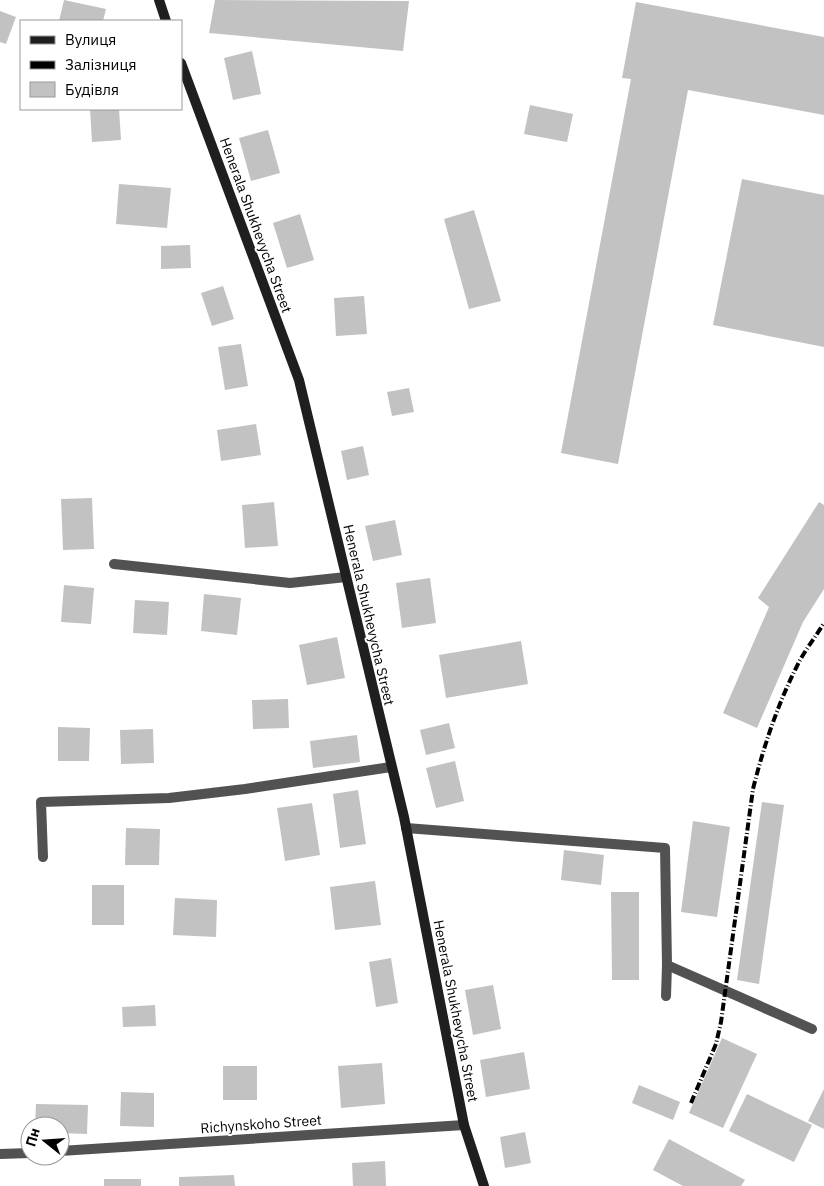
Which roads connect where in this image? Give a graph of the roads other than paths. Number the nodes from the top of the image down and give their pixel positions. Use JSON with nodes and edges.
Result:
{"nodes":[{"id":1,"x":159,"y":0,"type":"edge"},
{"id":2,"x":166,"y":20,"type":"edge"},
{"id":3,"x":182,"y":66,"type":"edge"},
{"id":4,"x":114,"y":564,"type":"dead end"},
{"id":5,"x":346,"y":577,"type":"junction"},
{"id":6,"x":391,"y":767,"type":"junction"},
{"id":7,"x":406,"y":828,"type":"junction"},
{"id":8,"x":43,"y":857,"type":"dead end"},
{"id":9,"x":667,"y":965,"type":"junction"},
{"id":10,"x":666,"y":996,"type":"dead end"},
{"id":11,"x":812,"y":1029,"type":"dead end"},
{"id":12,"x":464,"y":1125,"type":"junction"},
{"id":13,"x":70,"y":1150,"type":"edge"},
{"id":14,"x":20,"y":1153,"type":"edge"},
{"id":15,"x":0,"y":1154,"type":"edge"},
{"id":16,"x":484,"y":1186,"type":"edge"}],
"edges":[{"from":1,"to":2,"type":"street"},
{"from":3,"to":5,"type":"street","name":"Henerala Shukhevycha Street"},
{"from":4,"to":5,"type":"street"},
{"from":5,"to":6,"type":"street","name":"Henerala Shukhevycha Street"},
{"from":6,"to":7,"type":"street","name":"Henerala Shukhevycha Street"},
{"from":6,"to":8,"type":"street"},
{"from":7,"to":9,"type":"street"},
{"from":7,"to":12,"type":"street","name":"Henerala Shukhevycha Street"},
{"from":9,"to":10,"type":"street"},
{"from":9,"to":11,"type":"street"},
{"from":12,"to":13,"type":"street","name":"Richynskoho Street"},
{"from":12,"to":16,"type":"street","name":"Henerala Shukhevycha Street"},
{"from":14,"to":15,"type":"street"}]}
